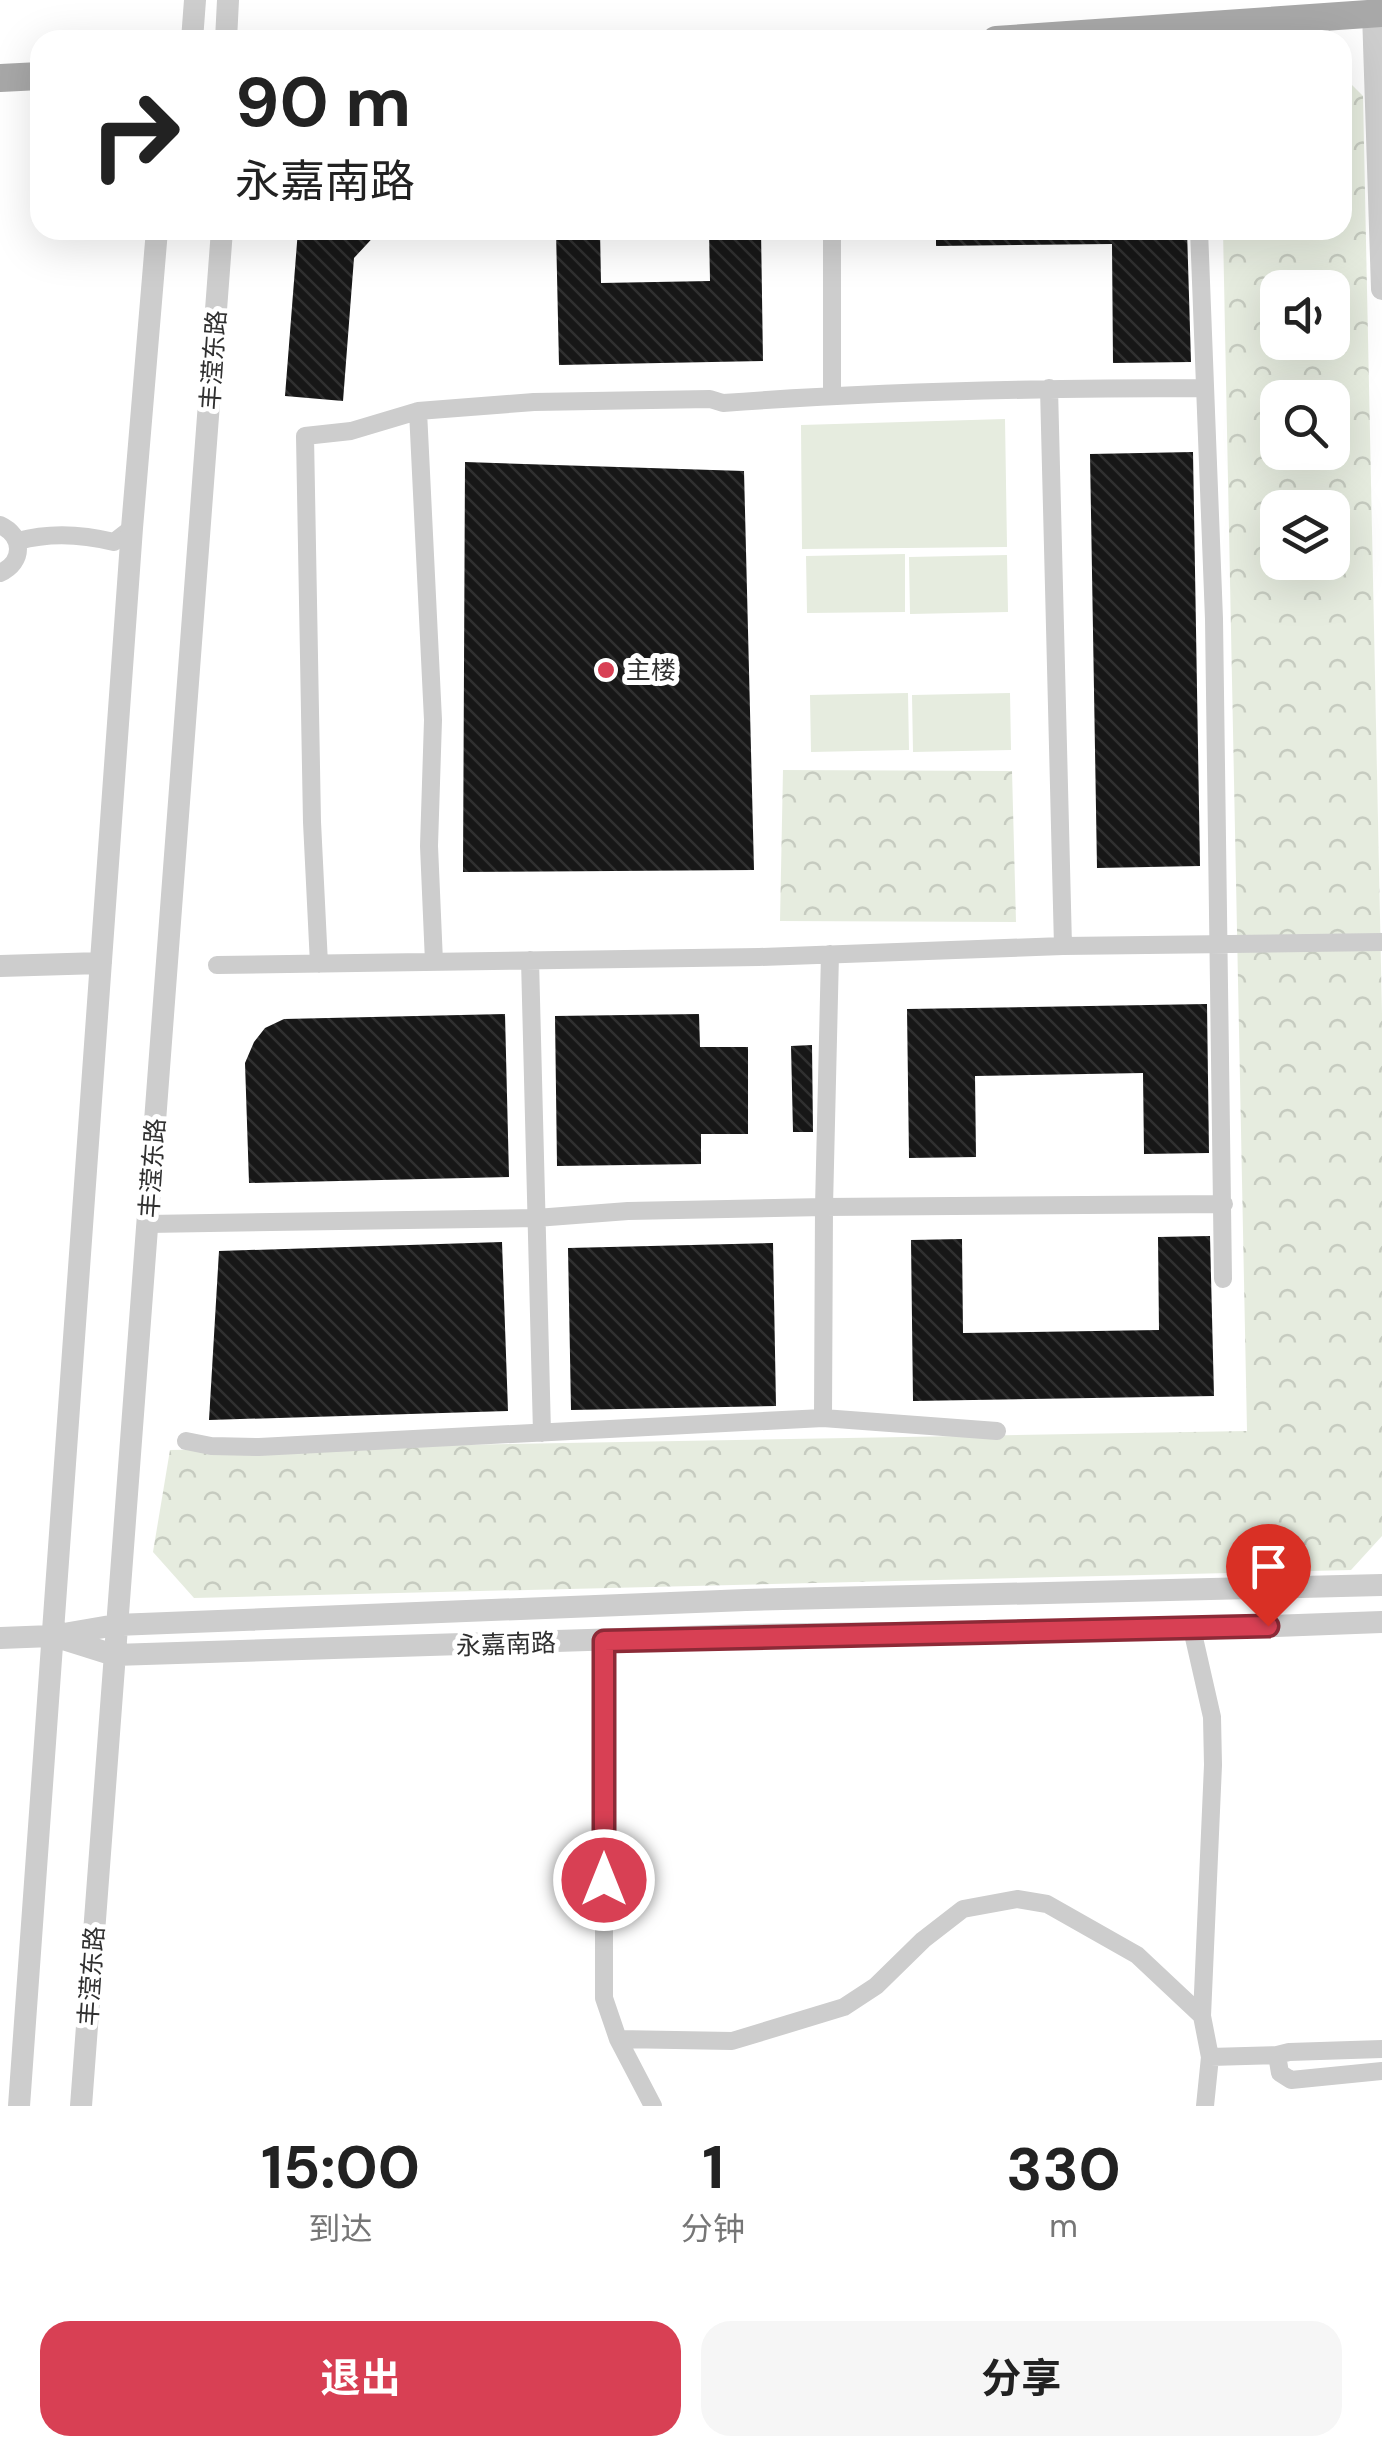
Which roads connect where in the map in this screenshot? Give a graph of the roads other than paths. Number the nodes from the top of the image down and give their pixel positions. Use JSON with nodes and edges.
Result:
{"nodes":[{"id":1,"x":228,"y":0,"type":"edge"},
{"id":2,"x":1378,"y":13,"type":"edge"},
{"id":3,"x":226,"y":30,"type":"edge"},
{"id":4,"x":1137,"y":30,"type":"edge"},
{"id":5,"x":30,"y":76,"type":"edge"},
{"id":6,"x":0,"y":78,"type":"edge"},
{"id":7,"x":156,"y":240,"type":"edge"},
{"id":8,"x":221,"y":240,"type":"edge"},
{"id":9,"x":832,"y":240,"type":"edge"},
{"id":10,"x":1199,"y":240,"type":"edge"},
{"id":11,"x":1382,"y":289,"type":"edge"},
{"id":12,"x":1049,"y":388,"type":"junction"},
{"id":13,"x":1204,"y":388,"type":"junction"},
{"id":14,"x":832,"y":394,"type":"junction"},
{"id":15,"x":418,"y":411,"type":"junction"},
{"id":16,"x":0,"y":525,"type":"edge"},
{"id":17,"x":132,"y":528,"type":"junction"},
{"id":18,"x":18,"y":541,"type":"junction"},
{"id":19,"x":0,"y":573,"type":"edge"},
{"id":20,"x":1382,"y":942,"type":"edge"},
{"id":21,"x":1219,"y":944,"type":"junction"},
{"id":22,"x":1062,"y":946,"type":"junction"},
{"id":23,"x":830,"y":954,"type":"junction"},
{"id":24,"x":530,"y":960,"type":"junction"},
{"id":25,"x":434,"y":962,"type":"junction"},
{"id":26,"x":101,"y":964,"type":"junction"},
{"id":27,"x":319,"y":964,"type":"junction"},
{"id":28,"x":217,"y":965,"type":"dead end"},
{"id":29,"x":0,"y":966,"type":"edge"},
{"id":30,"x":1224,"y":1204,"type":"junction"},
{"id":31,"x":824,"y":1207,"type":"junction"},
{"id":32,"x":536,"y":1218,"type":"junction"},
{"id":33,"x":148,"y":1224,"type":"junction"},
{"id":34,"x":1224,"y":1279,"type":"dead end"},
{"id":35,"x":824,"y":1418,"type":"junction"},
{"id":36,"x":998,"y":1431,"type":"dead end"},
{"id":37,"x":542,"y":1433,"type":"junction"},
{"id":38,"x":186,"y":1440,"type":"dead end"},
{"id":39,"x":1382,"y":1585,"type":"edge"},
{"id":40,"x":1382,"y":1622,"type":"edge"},
{"id":41,"x":116,"y":1625,"type":"junction"},
{"id":42,"x":1192,"y":1629,"type":"junction"},
{"id":43,"x":52,"y":1636,"type":"junction"},
{"id":44,"x":0,"y":1638,"type":"edge"},
{"id":45,"x":604,"y":1641,"type":"junction"},
{"id":46,"x":114,"y":1655,"type":"junction"},
{"id":47,"x":1202,"y":2016,"type":"junction"},
{"id":48,"x":618,"y":2039,"type":"junction"},
{"id":49,"x":1382,"y":2049,"type":"edge"},
{"id":50,"x":1277,"y":2056,"type":"junction"},
{"id":51,"x":1210,"y":2057,"type":"junction"},
{"id":52,"x":1382,"y":2071,"type":"edge"},
{"id":53,"x":19,"y":2106,"type":"edge"},
{"id":54,"x":81,"y":2106,"type":"edge"},
{"id":55,"x":653,"y":2106,"type":"edge"},
{"id":56,"x":1205,"y":2106,"type":"edge"}],
"edges":[{"from":1,"to":3,"type":"street"},
{"from":2,"to":4,"type":"main road"},
{"from":2,"to":11,"type":"street"},
{"from":5,"to":6,"type":"main road"},
{"from":7,"to":17,"type":"street"},
{"from":8,"to":33,"type":"street","name":"丰滢东路"},
{"from":9,"to":14,"type":"street"},
{"from":10,"to":13,"type":"street"},
{"from":12,"to":13,"type":"street"},
{"from":12,"to":14,"type":"street"},
{"from":12,"to":22,"type":"street"},
{"from":13,"to":21,"type":"street"},
{"from":14,"to":15,"type":"street"},
{"from":15,"to":25,"type":"street"},
{"from":15,"to":27,"type":"street"},
{"from":16,"to":18,"type":"street"},
{"from":17,"to":18,"type":"street"},
{"from":17,"to":26,"type":"street"},
{"from":18,"to":19,"type":"street"},
{"from":20,"to":21,"type":"street"},
{"from":21,"to":22,"type":"street"},
{"from":21,"to":30,"type":"street"},
{"from":22,"to":23,"type":"street"},
{"from":23,"to":24,"type":"street"},
{"from":23,"to":31,"type":"street"},
{"from":24,"to":25,"type":"street"},
{"from":24,"to":32,"type":"street"},
{"from":25,"to":27,"type":"street"},
{"from":26,"to":29,"type":"street"},
{"from":26,"to":43,"type":"street"},
{"from":27,"to":28,"type":"street"},
{"from":30,"to":31,"type":"street"},
{"from":30,"to":34,"type":"street"},
{"from":31,"to":32,"type":"street"},
{"from":31,"to":35,"type":"street"},
{"from":32,"to":33,"type":"street"},
{"from":32,"to":37,"type":"street"},
{"from":33,"to":41,"type":"street","name":"丰滢东路"},
{"from":35,"to":36,"type":"street"},
{"from":35,"to":37,"type":"street"},
{"from":37,"to":38,"type":"street"},
{"from":39,"to":41,"type":"street","name":"永嘉南路"},
{"from":40,"to":42,"type":"street","name":"永嘉南路"},
{"from":41,"to":43,"type":"street","name":"永嘉南路"},
{"from":41,"to":46,"type":"street","name":"丰滢东路"},
{"from":42,"to":45,"type":"street","name":"永嘉南路"},
{"from":42,"to":47,"type":"street"},
{"from":43,"to":44,"type":"street","name":"永嘉南路"},
{"from":43,"to":46,"type":"street","name":"永嘉南路"},
{"from":43,"to":53,"type":"street"},
{"from":45,"to":46,"type":"street","name":"永嘉南路"},
{"from":45,"to":48,"type":"street"},
{"from":46,"to":54,"type":"street","name":"丰滢东路"},
{"from":47,"to":48,"type":"street"},
{"from":47,"to":51,"type":"street"},
{"from":48,"to":55,"type":"street"},
{"from":49,"to":50,"type":"street"},
{"from":50,"to":51,"type":"street"},
{"from":50,"to":52,"type":"street"},
{"from":51,"to":56,"type":"street"}]}
